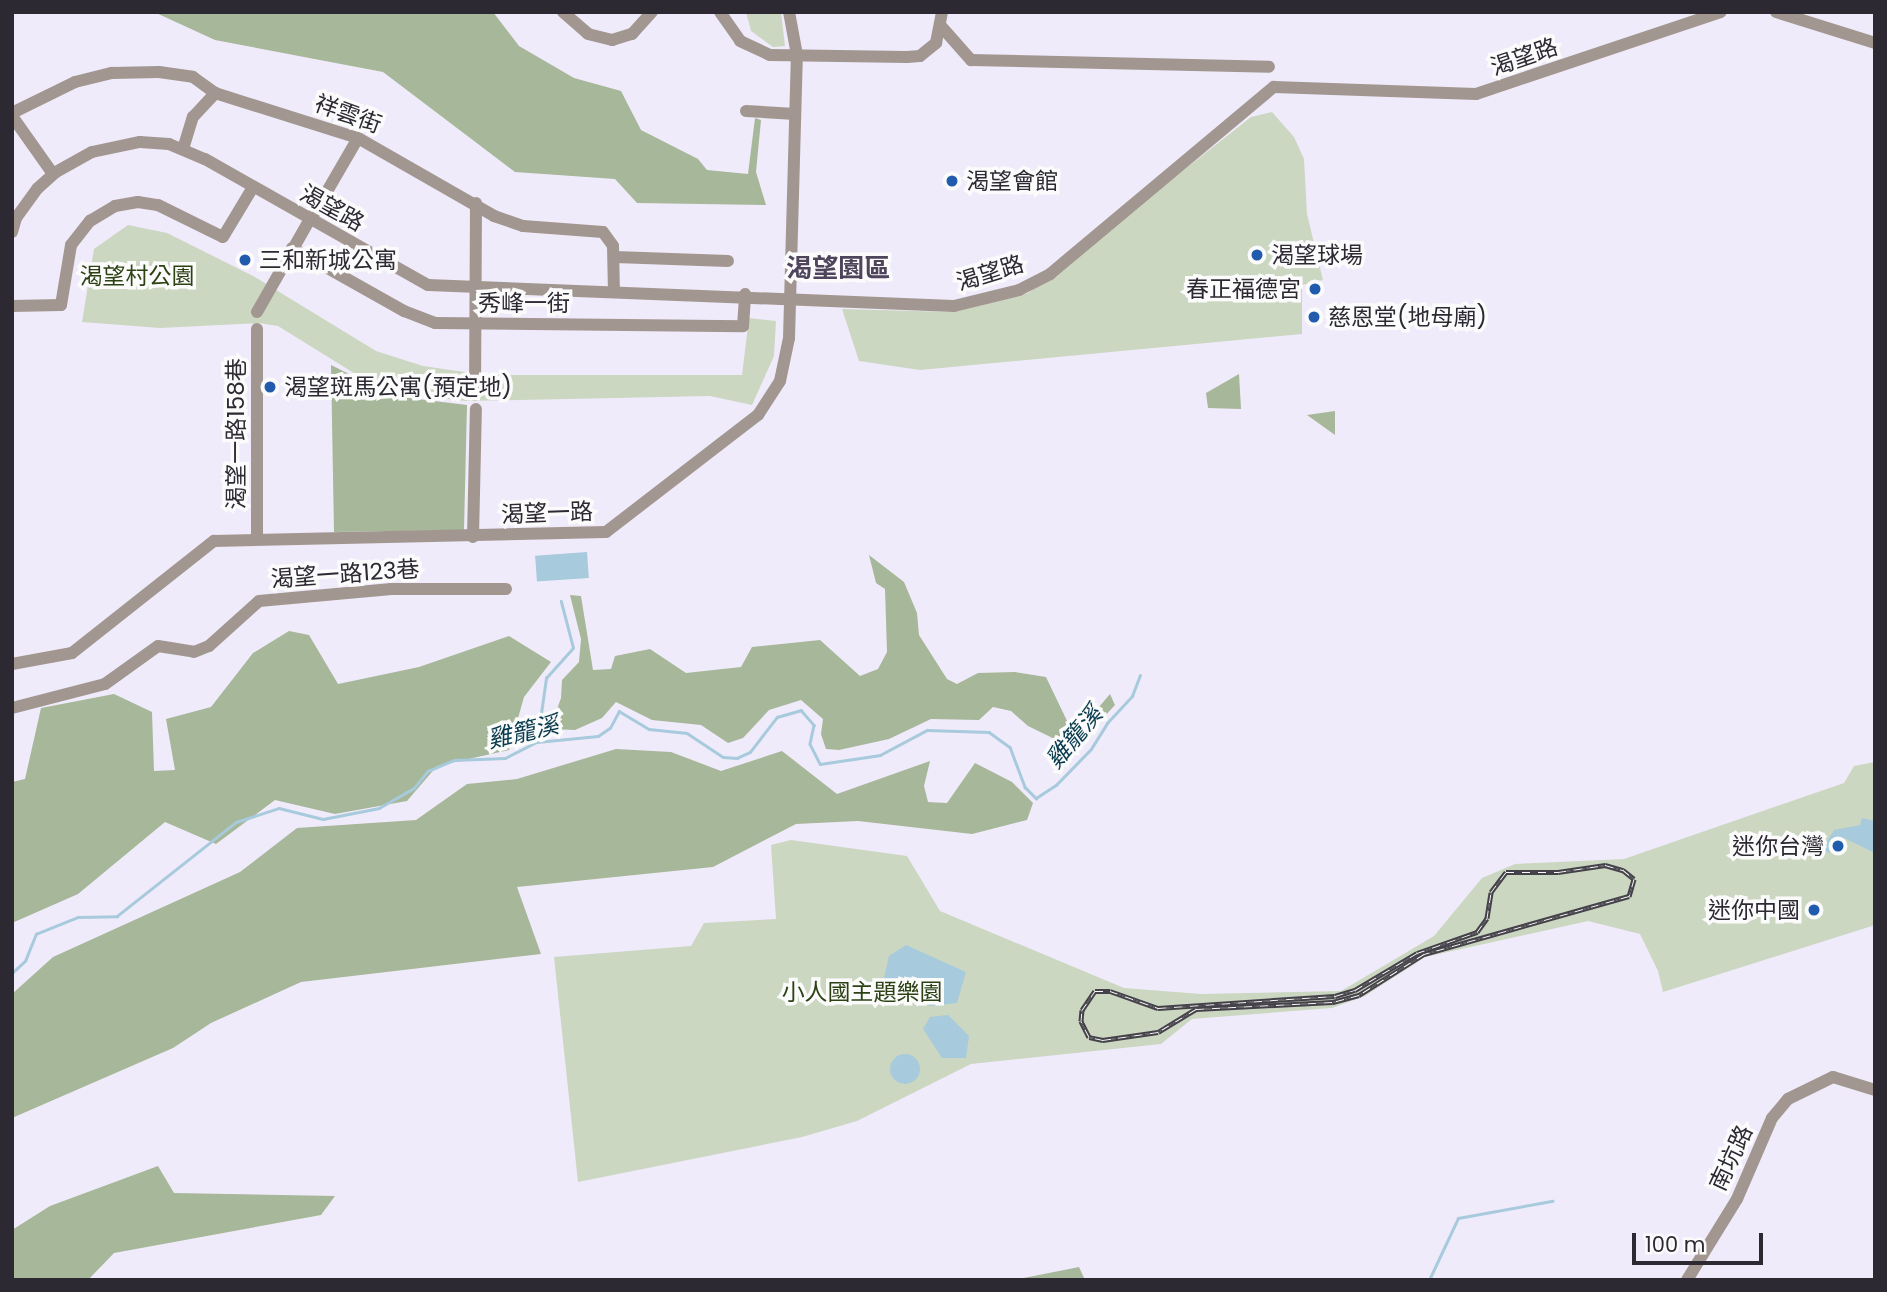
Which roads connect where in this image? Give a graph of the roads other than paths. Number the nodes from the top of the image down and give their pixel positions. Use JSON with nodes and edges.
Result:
{"nodes":[{"id":1,"x":564,"y":12,"type":"edge"},
{"id":2,"x":652,"y":12,"type":"edge"},
{"id":3,"x":720,"y":12,"type":"edge"},
{"id":4,"x":789,"y":12,"type":"edge"},
{"id":5,"x":1721,"y":12,"type":"edge"},
{"id":6,"x":1776,"y":12,"type":"edge"},
{"id":7,"x":941,"y":19,"type":"edge"},
{"id":8,"x":1875,"y":43,"type":"edge"},
{"id":9,"x":797,"y":55,"type":"junction"},
{"id":10,"x":1269,"y":67,"type":"dead end"},
{"id":11,"x":215,"y":93,"type":"junction"},
{"id":12,"x":746,"y":111,"type":"dead end"},
{"id":13,"x":795,"y":114,"type":"junction"},
{"id":14,"x":12,"y":115,"type":"edge"},
{"id":15,"x":358,"y":138,"type":"junction"},
{"id":16,"x":183,"y":149,"type":"junction"},
{"id":17,"x":53,"y":174,"type":"junction"},
{"id":18,"x":253,"y":187,"type":"junction"},
{"id":19,"x":476,"y":203,"type":"junction"},
{"id":20,"x":311,"y":219,"type":"junction"},
{"id":21,"x":12,"y":232,"type":"edge"},
{"id":22,"x":292,"y":248,"type":"junction"},
{"id":23,"x":615,"y":257,"type":"junction"},
{"id":24,"x":728,"y":261,"type":"dead end"},
{"id":25,"x":476,"y":289,"type":"junction"},
{"id":26,"x":614,"y":292,"type":"junction"},
{"id":27,"x":745,"y":294,"type":"junction"},
{"id":28,"x":791,"y":297,"type":"junction"},
{"id":29,"x":12,"y":306,"type":"edge"},
{"id":30,"x":257,"y":312,"type":"dead end"},
{"id":31,"x":476,"y":325,"type":"junction"},
{"id":32,"x":254,"y":336,"type":"dead end"},
{"id":33,"x":475,"y":396,"type":"dead end"},
{"id":34,"x":475,"y":409,"type":"dead end"},
{"id":35,"x":474,"y":537,"type":"junction"},
{"id":36,"x":257,"y":539,"type":"junction"},
{"id":37,"x":506,"y":589,"type":"dead end"},
{"id":38,"x":12,"y":664,"type":"edge"},
{"id":39,"x":12,"y":708,"type":"edge"},
{"id":40,"x":1875,"y":1090,"type":"edge"},
{"id":41,"x":1687,"y":1280,"type":"edge"}],
"edges":[{"from":1,"to":2,"type":"street"},
{"from":3,"to":9,"type":"street"},
{"from":4,"to":9,"type":"street","name":"渴望一路"},
{"from":5,"to":28,"type":"street","name":"渴望路"},
{"from":6,"to":8,"type":"street"},
{"from":7,"to":9,"type":"street"},
{"from":7,"to":10,"type":"street"},
{"from":9,"to":13,"type":"street","name":"渴望一路"},
{"from":11,"to":14,"type":"street","name":"祥雲街"},
{"from":11,"to":15,"type":"street","name":"祥雲街"},
{"from":11,"to":16,"type":"street"},
{"from":12,"to":13,"type":"street"},
{"from":13,"to":28,"type":"street","name":"渴望一路"},
{"from":14,"to":17,"type":"street"},
{"from":15,"to":19,"type":"street","name":"祥雲街"},
{"from":15,"to":20,"type":"street"},
{"from":16,"to":17,"type":"street","name":"渴望路"},
{"from":16,"to":18,"type":"street","name":"渴望路"},
{"from":17,"to":21,"type":"street","name":"渴望路"},
{"from":18,"to":20,"type":"street","name":"渴望路"},
{"from":18,"to":29,"type":"street"},
{"from":19,"to":23,"type":"street","name":"祥雲街"},
{"from":19,"to":25,"type":"street"},
{"from":20,"to":22,"type":"street"},
{"from":20,"to":25,"type":"street","name":"渴望路"},
{"from":22,"to":30,"type":"street"},
{"from":22,"to":31,"type":"street","name":"秀峰一街"},
{"from":23,"to":24,"type":"street"},
{"from":23,"to":26,"type":"street"},
{"from":25,"to":26,"type":"street","name":"渴望路"},
{"from":25,"to":31,"type":"street"},
{"from":26,"to":27,"type":"street","name":"渴望路"},
{"from":27,"to":28,"type":"street","name":"渴望路"},
{"from":27,"to":31,"type":"street","name":"秀峰一街"},
{"from":28,"to":35,"type":"street","name":"渴望一路"},
{"from":31,"to":33,"type":"street"},
{"from":32,"to":36,"type":"street","name":"渴望一路158巷"},
{"from":34,"to":35,"type":"street"},
{"from":35,"to":36,"type":"street","name":"渴望一路"},
{"from":36,"to":38,"type":"street","name":"渴望一路"},
{"from":37,"to":39,"type":"street","name":"渴望一路123巷"},
{"from":40,"to":41,"type":"street","name":"南坑路"}]}
